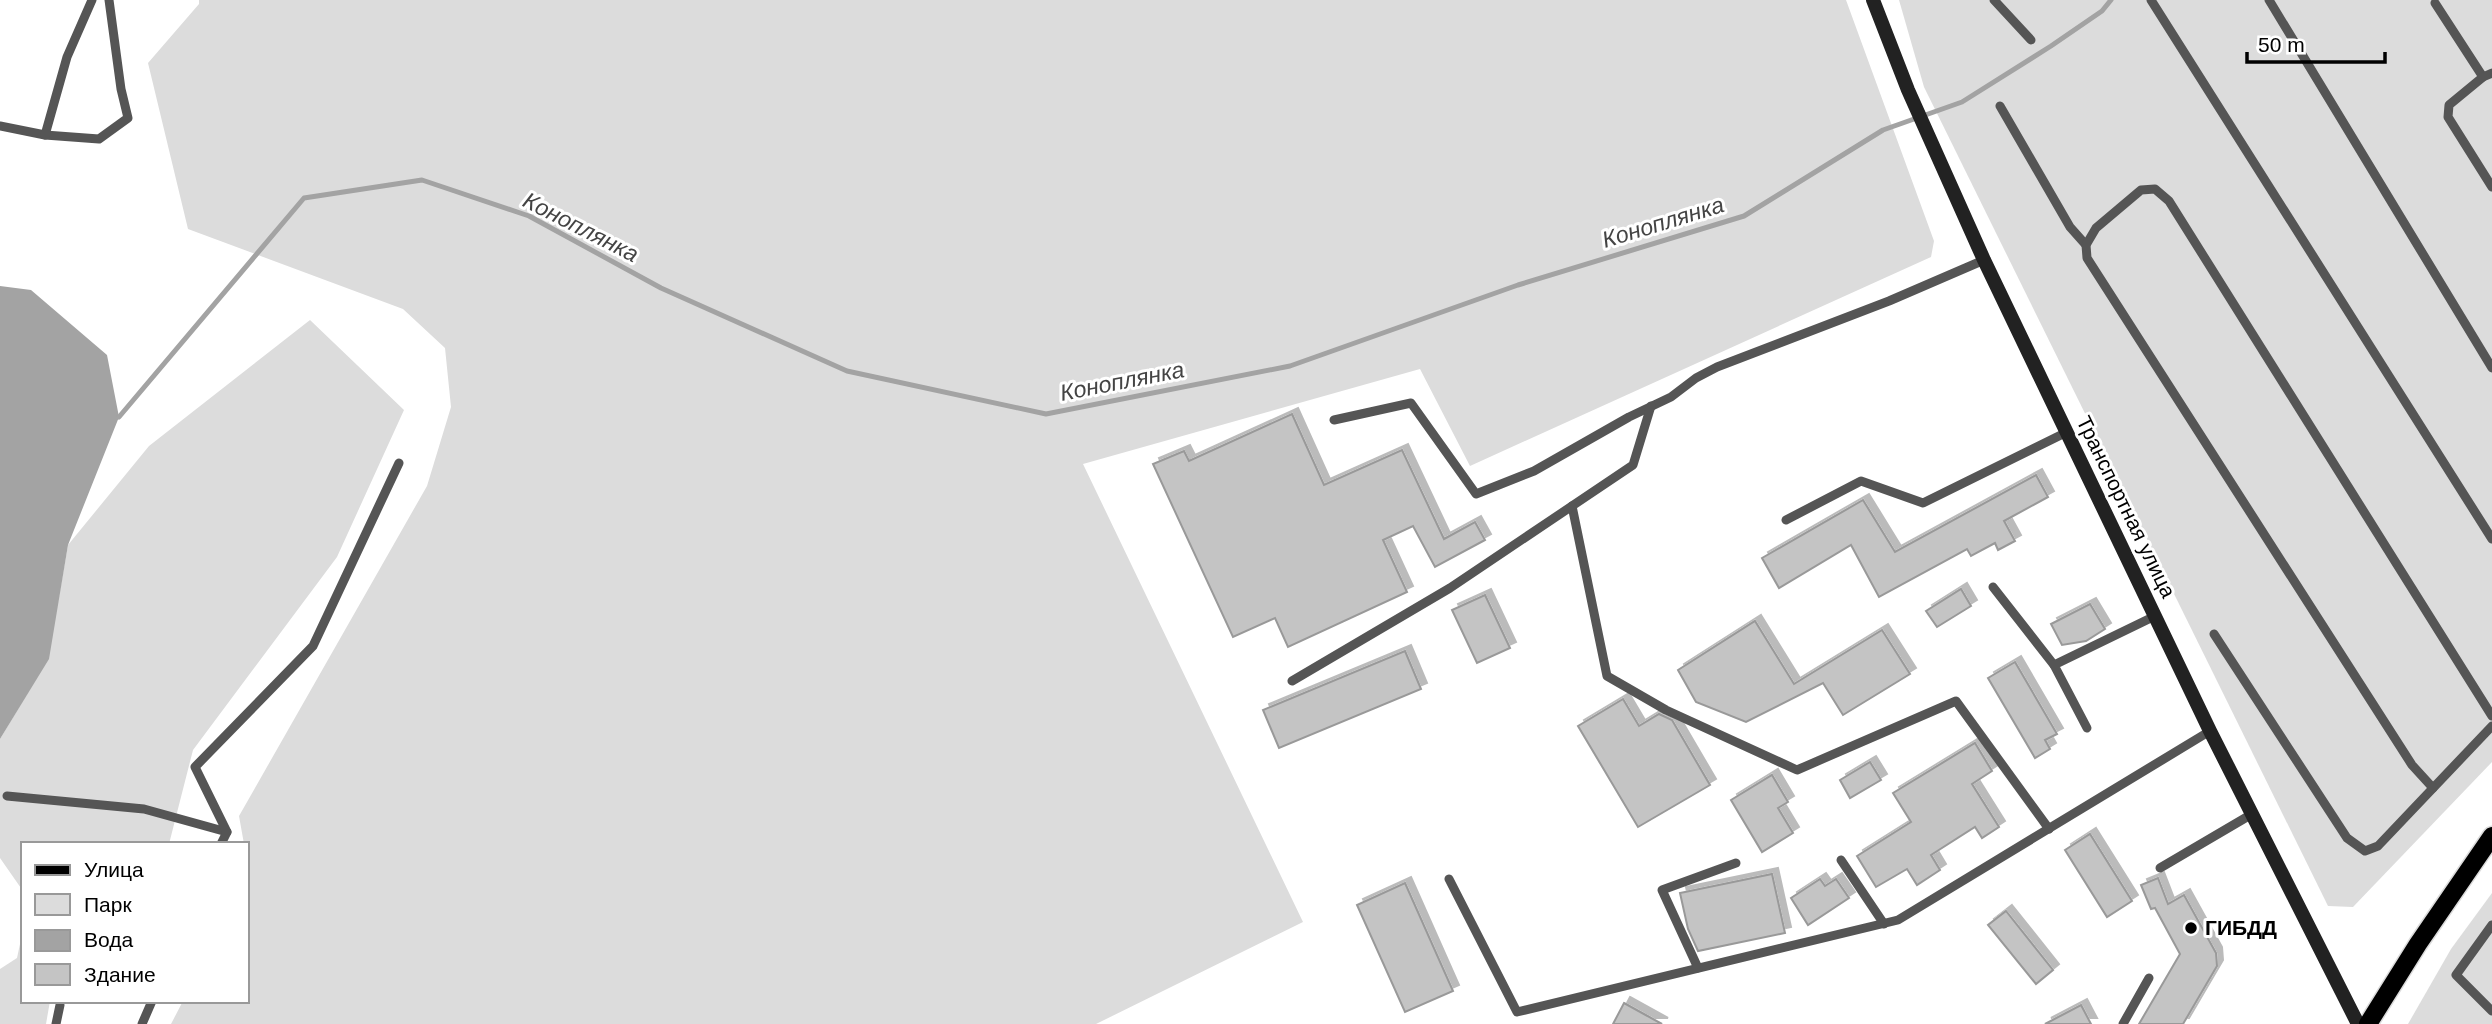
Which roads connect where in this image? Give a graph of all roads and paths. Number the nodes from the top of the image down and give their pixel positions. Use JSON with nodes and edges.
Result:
{"nodes":[{"id":1,"x":92,"y":0,"type":"edge"},
{"id":2,"x":109,"y":0,"type":"edge"},
{"id":3,"x":1874,"y":0,"type":"edge"},
{"id":4,"x":1994,"y":0,"type":"edge"},
{"id":5,"x":2151,"y":0,"type":"edge"},
{"id":6,"x":2269,"y":0,"type":"edge"},
{"id":7,"x":2435,"y":3,"type":"dead end"},
{"id":8,"x":2031,"y":40,"type":"dead end"},
{"id":9,"x":2488,"y":75,"type":"edge"},
{"id":10,"x":2000,"y":106,"type":"dead end"},
{"id":11,"x":0,"y":126,"type":"edge"},
{"id":12,"x":45,"y":135,"type":"junction"},
{"id":13,"x":2492,"y":187,"type":"edge"},
{"id":14,"x":2086,"y":245,"type":"junction"},
{"id":15,"x":1984,"y":260,"type":"junction"},
{"id":16,"x":2492,"y":368,"type":"edge"},
{"id":17,"x":1651,"y":406,"type":"junction"},
{"id":18,"x":1334,"y":420,"type":"dead end"},
{"id":19,"x":2067,"y":432,"type":"junction"},
{"id":20,"x":399,"y":463,"type":"dead end"},
{"id":21,"x":1572,"y":506,"type":"junction"},
{"id":22,"x":1786,"y":520,"type":"dead end"},
{"id":23,"x":2492,"y":539,"type":"edge"},
{"id":24,"x":1993,"y":587,"type":"dead end"},
{"id":25,"x":2155,"y":616,"type":"junction"},
{"id":26,"x":2214,"y":634,"type":"dead end"},
{"id":27,"x":2054,"y":665,"type":"junction"},
{"id":28,"x":1293,"y":681,"type":"dead end"},
{"id":29,"x":2492,"y":716,"type":"edge"},
{"id":30,"x":2492,"y":726,"type":"edge"},
{"id":31,"x":2087,"y":728,"type":"dead end"},
{"id":32,"x":2210,"y":731,"type":"junction"},
{"id":33,"x":2433,"y":788,"type":"junction"},
{"id":34,"x":7,"y":796,"type":"dead end"},
{"id":35,"x":2252,"y":814,"type":"junction"},
{"id":36,"x":2049,"y":829,"type":"junction"},
{"id":37,"x":227,"y":832,"type":"junction"},
{"id":38,"x":2492,"y":836,"type":"edge"},
{"id":39,"x":222,"y":842,"type":"edge"},
{"id":40,"x":1841,"y":860,"type":"dead end"},
{"id":41,"x":1737,"y":863,"type":"dead end"},
{"id":42,"x":2160,"y":868,"type":"dead end"},
{"id":43,"x":1449,"y":879,"type":"dead end"},
{"id":44,"x":1884,"y":923,"type":"junction"},
{"id":45,"x":2492,"y":925,"type":"edge"},
{"id":46,"x":1698,"y":968,"type":"junction"},
{"id":47,"x":2149,"y":978,"type":"dead end"},
{"id":48,"x":151,"y":1003,"type":"edge"},
{"id":49,"x":60,"y":1005,"type":"dead end"},
{"id":50,"x":2492,"y":1011,"type":"edge"},
{"id":51,"x":56,"y":1024,"type":"edge"},
{"id":52,"x":142,"y":1024,"type":"edge"},
{"id":53,"x":2123,"y":1024,"type":"edge"},
{"id":54,"x":2358,"y":1024,"type":"edge"},
{"id":55,"x":2368,"y":1024,"type":"edge"}],
"edges":[{"from":1,"to":12,"type":"lane"},
{"from":2,"to":12,"type":"lane"},
{"from":3,"to":15,"type":"main road","name":"Транспортная улица"},
{"from":4,"to":8,"type":"lane"},
{"from":5,"to":23,"type":"lane"},
{"from":6,"to":16,"type":"lane"},
{"from":7,"to":9,"type":"lane"},
{"from":9,"to":13,"type":"lane"},
{"from":10,"to":14,"type":"lane"},
{"from":11,"to":12,"type":"lane"},
{"from":14,"to":29,"type":"lane"},
{"from":14,"to":33,"type":"lane"},
{"from":15,"to":17,"type":"lane"},
{"from":15,"to":19,"type":"main road","name":"Транспортная улица"},
{"from":17,"to":18,"type":"lane"},
{"from":17,"to":21,"type":"lane"},
{"from":19,"to":22,"type":"lane"},
{"from":19,"to":25,"type":"main road","name":"Транспортная улица"},
{"from":20,"to":37,"type":"lane"},
{"from":21,"to":28,"type":"lane"},
{"from":21,"to":36,"type":"lane"},
{"from":24,"to":27,"type":"lane"},
{"from":25,"to":27,"type":"lane"},
{"from":25,"to":32,"type":"main road","name":"Транспортная улица"},
{"from":26,"to":33,"type":"lane"},
{"from":27,"to":31,"type":"lane"},
{"from":30,"to":33,"type":"lane"},
{"from":32,"to":35,"type":"main road","name":"Транспортная улица"},
{"from":32,"to":36,"type":"lane"},
{"from":34,"to":37,"type":"lane"},
{"from":35,"to":42,"type":"lane"},
{"from":35,"to":54,"type":"main road","name":"Транспортная улица"},
{"from":36,"to":44,"type":"lane"},
{"from":37,"to":39,"type":"lane"},
{"from":38,"to":55,"type":"main road"},
{"from":40,"to":44,"type":"lane"},
{"from":41,"to":46,"type":"lane"},
{"from":43,"to":46,"type":"lane"},
{"from":44,"to":46,"type":"lane"},
{"from":45,"to":50,"type":"lane"},
{"from":47,"to":53,"type":"lane"},
{"from":48,"to":52,"type":"lane"},
{"from":49,"to":51,"type":"lane"}]}
